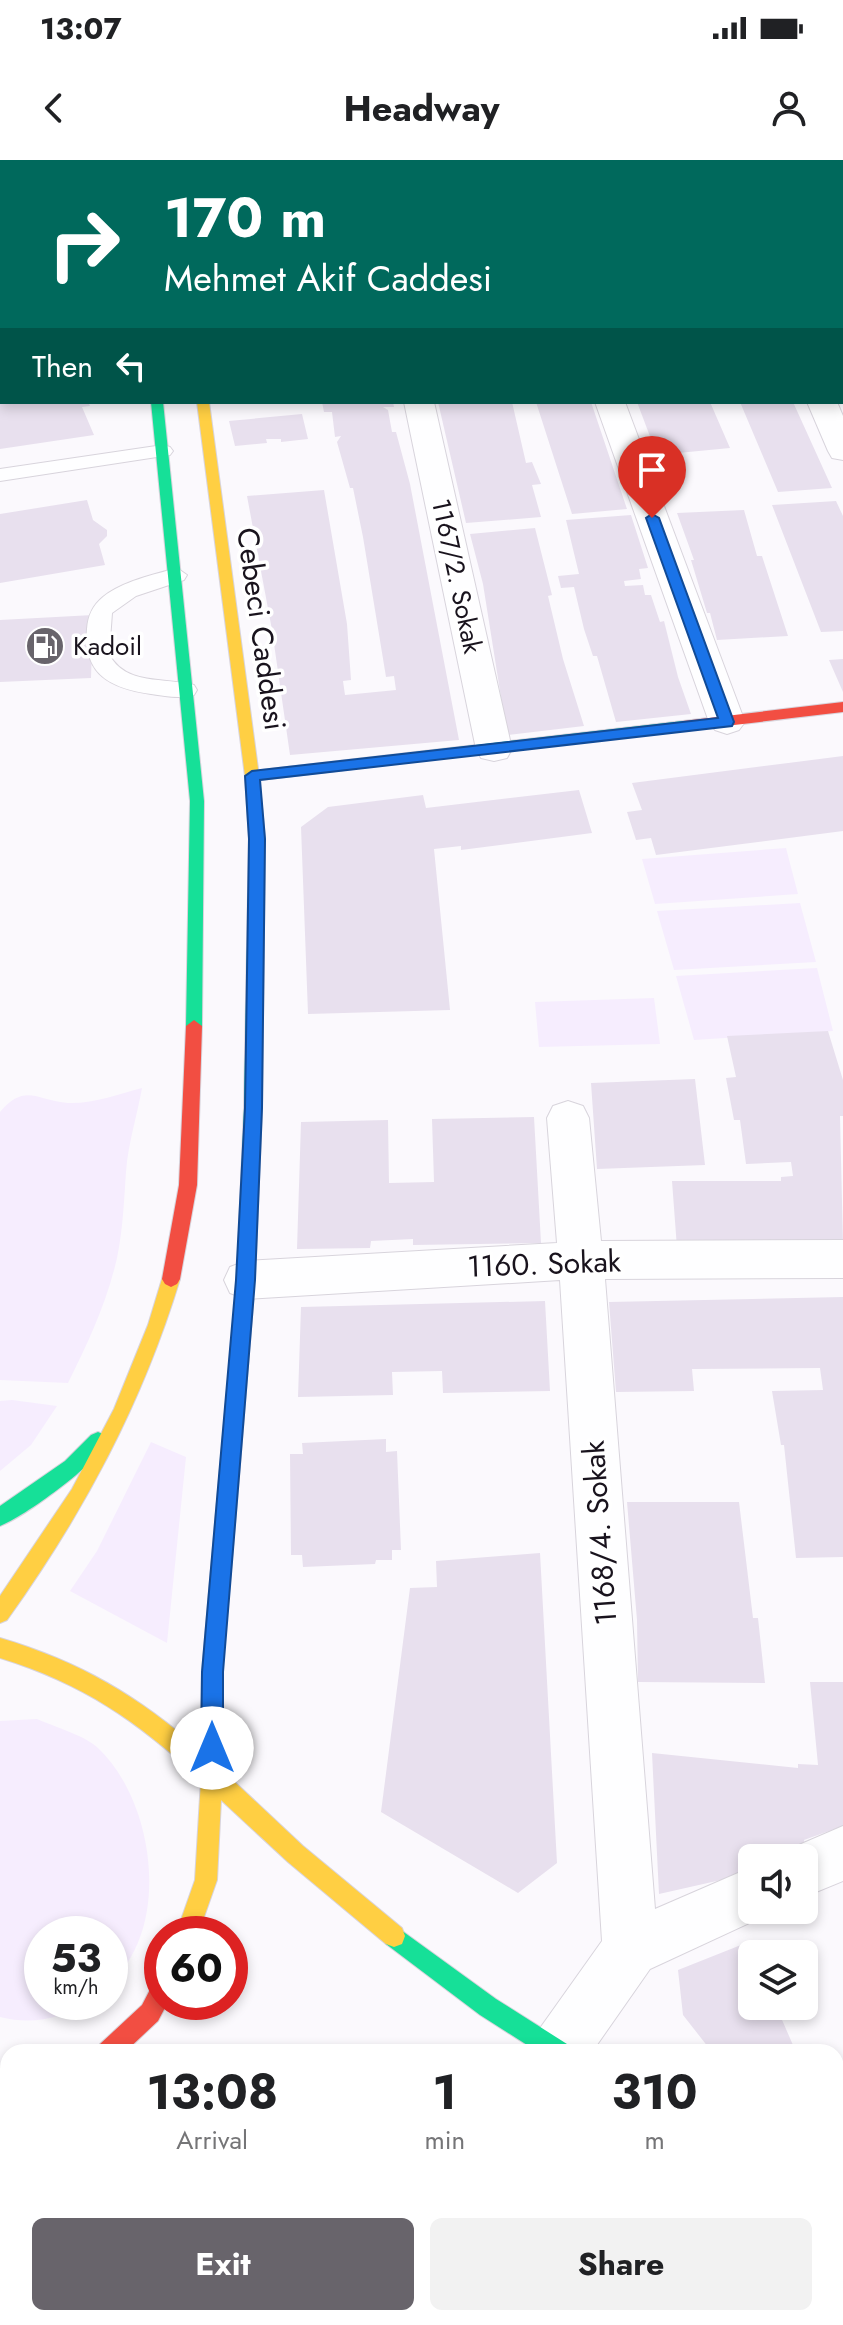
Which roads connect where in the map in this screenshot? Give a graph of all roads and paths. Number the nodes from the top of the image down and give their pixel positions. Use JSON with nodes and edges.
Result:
{"nodes":[{"id":1,"x":157,"y":404,"type":"edge"},
{"id":2,"x":203,"y":404,"type":"edge"},
{"id":3,"x":419,"y":404,"type":"edge"},
{"id":4,"x":611,"y":404,"type":"edge"},
{"id":5,"x":823,"y":404,"type":"edge"},
{"id":6,"x":163,"y":451,"type":"junction"},
{"id":7,"x":843,"y":451,"type":"edge"},
{"id":8,"x":0,"y":475,"type":"edge"},
{"id":9,"x":177,"y":575,"type":"junction"},
{"id":10,"x":186,"y":690,"type":"junction"},
{"id":11,"x":843,"y":707,"type":"edge"},
{"id":12,"x":727,"y":722,"type":"junction"},
{"id":13,"x":191,"y":736,"type":"junction"},
{"id":14,"x":494,"y":749,"type":"junction"},
{"id":15,"x":213,"y":760,"type":"dead end"},
{"id":16,"x":232,"y":769,"type":"dead end"},
{"id":17,"x":252,"y":776,"type":"junction"},
{"id":18,"x":568,"y":1118,"type":"dead end"},
{"id":19,"x":843,"y":1259,"type":"edge"},
{"id":20,"x":581,"y":1260,"type":"junction"},
{"id":21,"x":246,"y":1280,"type":"junction"},
{"id":22,"x":123,"y":1417,"type":"junction"},
{"id":23,"x":0,"y":1517,"type":"edge"},
{"id":24,"x":0,"y":1613,"type":"edge"},
{"id":25,"x":0,"y":1648,"type":"edge"},
{"id":26,"x":212,"y":1774,"type":"junction"},
{"id":27,"x":843,"y":1853,"type":"edge"},
{"id":28,"x":818,"y":1864,"type":"edge"},
{"id":29,"x":738,"y":1900,"type":"edge"},
{"id":30,"x":193,"y":1916,"type":"edge"},
{"id":31,"x":630,"y":1949,"type":"junction"},
{"id":32,"x":144,"y":2019,"type":"edge"},
{"id":33,"x":117,"y":2044,"type":"edge"},
{"id":34,"x":546,"y":2044,"type":"edge"},
{"id":35,"x":565,"y":2044,"type":"edge"}],
"edges":[{"from":1,"to":6,"type":"main road"},
{"from":2,"to":17,"type":"main road","name":"Cebeci Caddesi"},
{"from":3,"to":14,"type":"street","name":"1167/2. Sokak"},
{"from":4,"to":12,"type":"street"},
{"from":5,"to":7,"type":"street"},
{"from":6,"to":8,"type":"lane"},
{"from":6,"to":9,"type":"main road"},
{"from":9,"to":10,"type":"main road"},
{"from":9,"to":10,"type":"lane"},
{"from":10,"to":13,"type":"main road"},
{"from":11,"to":12,"type":"main road"},
{"from":12,"to":14,"type":"main road"},
{"from":13,"to":15,"type":"main road"},
{"from":13,"to":22,"type":"main road"},
{"from":14,"to":17,"type":"main road"},
{"from":16,"to":17,"type":"main road"},
{"from":17,"to":21,"type":"main road","name":"Cebeci Caddesi"},
{"from":18,"to":20,"type":"street","name":"1168/4. Sokak"},
{"from":19,"to":20,"type":"street","name":"1160. Sokak"},
{"from":20,"to":21,"type":"street","name":"1160. Sokak"},
{"from":20,"to":31,"type":"street","name":"1168/4. Sokak"},
{"from":21,"to":26,"type":"main road","name":"Cebeci Caddesi"},
{"from":22,"to":23,"type":"main road"},
{"from":22,"to":24,"type":"main road"},
{"from":25,"to":26,"type":"main road"},
{"from":26,"to":30,"type":"main road","name":"Cebeci Caddesi"},
{"from":26,"to":34,"type":"main road"},
{"from":27,"to":28,"type":"street"},
{"from":29,"to":31,"type":"street"},
{"from":31,"to":35,"type":"street"},
{"from":32,"to":33,"type":"main road"}]}
